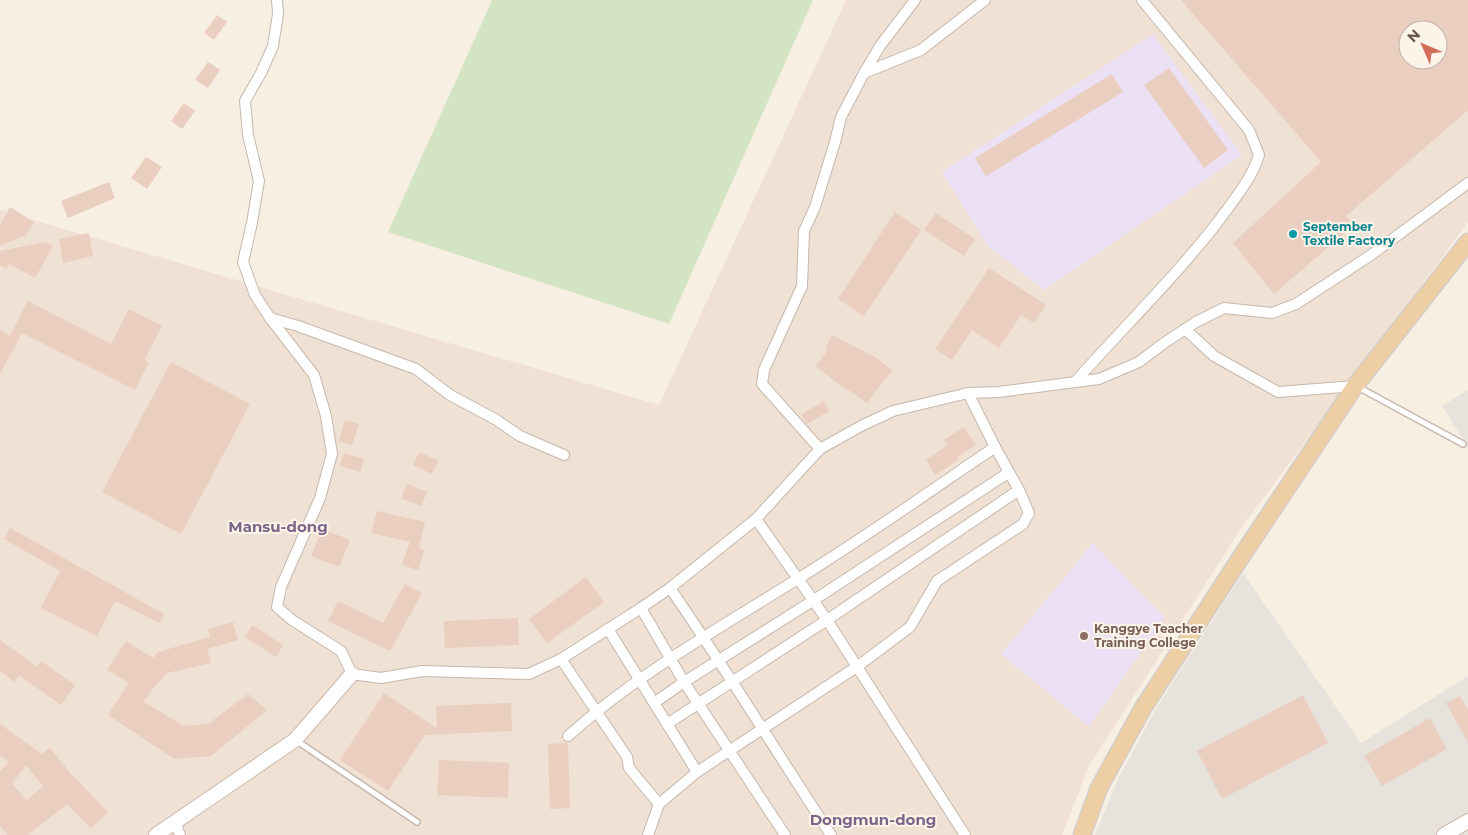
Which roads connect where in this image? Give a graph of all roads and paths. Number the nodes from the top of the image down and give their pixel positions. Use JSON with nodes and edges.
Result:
{"nodes":[{"id":1,"x":277,"y":0,"type":"edge"},
{"id":2,"x":915,"y":0,"type":"edge"},
{"id":3,"x":985,"y":0,"type":"edge"},
{"id":4,"x":1142,"y":0,"type":"edge"},
{"id":5,"x":864,"y":72,"type":"junction"},
{"id":6,"x":1468,"y":184,"type":"edge"},
{"id":7,"x":1468,"y":242,"type":"edge"},
{"id":8,"x":270,"y":318,"type":"junction"},
{"id":9,"x":1185,"y":329,"type":"junction"},
{"id":10,"x":1075,"y":382,"type":"junction"},
{"id":11,"x":1355,"y":386,"type":"junction"},
{"id":12,"x":968,"y":393,"type":"junction"},
{"id":13,"x":1463,"y":444,"type":"dead end"},
{"id":14,"x":995,"y":447,"type":"junction"},
{"id":15,"x":820,"y":449,"type":"junction"},
{"id":16,"x":564,"y":455,"type":"dead end"},
{"id":17,"x":1008,"y":473,"type":"junction"},
{"id":18,"x":1019,"y":490,"type":"junction"},
{"id":19,"x":756,"y":519,"type":"junction"},
{"id":20,"x":798,"y":579,"type":"junction"},
{"id":21,"x":670,"y":588,"type":"junction"},
{"id":22,"x":814,"y":600,"type":"junction"},
{"id":23,"x":640,"y":608,"type":"junction"},
{"id":24,"x":827,"y":620,"type":"junction"},
{"id":25,"x":608,"y":629,"type":"junction"},
{"id":26,"x":704,"y":637,"type":"junction"},
{"id":27,"x":561,"y":659,"type":"junction"},
{"id":28,"x":670,"y":659,"type":"junction"},
{"id":29,"x":719,"y":661,"type":"junction"},
{"id":30,"x":858,"y":666,"type":"junction"},
{"id":31,"x":352,"y":674,"type":"junction"},
{"id":32,"x":639,"y":679,"type":"junction"},
{"id":33,"x":684,"y":682,"type":"junction"},
{"id":34,"x":732,"y":682,"type":"junction"},
{"id":35,"x":654,"y":703,"type":"junction"},
{"id":36,"x":700,"y":704,"type":"junction"},
{"id":37,"x":595,"y":711,"type":"junction"},
{"id":38,"x":667,"y":724,"type":"junction"},
{"id":39,"x":762,"y":730,"type":"junction"},
{"id":40,"x":568,"y":736,"type":"dead end"},
{"id":41,"x":295,"y":740,"type":"junction"},
{"id":42,"x":731,"y":751,"type":"junction"},
{"id":43,"x":698,"y":772,"type":"junction"},
{"id":44,"x":659,"y":804,"type":"junction"},
{"id":45,"x":1468,"y":821,"type":"edge"},
{"id":46,"x":417,"y":822,"type":"dead end"},
{"id":47,"x":178,"y":828,"type":"edge"},
{"id":48,"x":156,"y":835,"type":"edge"},
{"id":49,"x":648,"y":835,"type":"edge"},
{"id":50,"x":785,"y":835,"type":"edge"},
{"id":51,"x":831,"y":835,"type":"edge"},
{"id":52,"x":965,"y":835,"type":"edge"},
{"id":53,"x":1082,"y":835,"type":"edge"},
{"id":54,"x":1444,"y":835,"type":"edge"}],
"edges":[{"from":1,"to":8,"type":"street"},
{"from":2,"to":5,"type":"street"},
{"from":3,"to":5,"type":"street"},
{"from":4,"to":10,"type":"street"},
{"from":5,"to":15,"type":"street"},
{"from":6,"to":9,"type":"street"},
{"from":7,"to":11,"type":"main road"},
{"from":8,"to":16,"type":"street"},
{"from":8,"to":31,"type":"street"},
{"from":9,"to":10,"type":"street"},
{"from":9,"to":11,"type":"street"},
{"from":10,"to":12,"type":"street"},
{"from":11,"to":13,"type":"lane"},
{"from":11,"to":53,"type":"main road"},
{"from":12,"to":14,"type":"street"},
{"from":12,"to":15,"type":"street"},
{"from":14,"to":17,"type":"street"},
{"from":14,"to":20,"type":"street"},
{"from":15,"to":19,"type":"street"},
{"from":17,"to":18,"type":"street"},
{"from":17,"to":22,"type":"street"},
{"from":18,"to":24,"type":"street"},
{"from":18,"to":30,"type":"street"},
{"from":19,"to":20,"type":"street"},
{"from":19,"to":21,"type":"street"},
{"from":20,"to":22,"type":"street"},
{"from":20,"to":26,"type":"street"},
{"from":21,"to":23,"type":"street"},
{"from":21,"to":26,"type":"street"},
{"from":22,"to":24,"type":"street"},
{"from":22,"to":29,"type":"street"},
{"from":23,"to":25,"type":"street"},
{"from":23,"to":28,"type":"street"},
{"from":24,"to":30,"type":"street"},
{"from":24,"to":34,"type":"street"},
{"from":25,"to":27,"type":"street"},
{"from":25,"to":32,"type":"street"},
{"from":26,"to":28,"type":"street"},
{"from":26,"to":29,"type":"street"},
{"from":27,"to":31,"type":"street"},
{"from":27,"to":37,"type":"street"},
{"from":28,"to":32,"type":"street"},
{"from":28,"to":33,"type":"street"},
{"from":29,"to":33,"type":"street"},
{"from":29,"to":34,"type":"street"},
{"from":30,"to":39,"type":"street"},
{"from":30,"to":52,"type":"street"},
{"from":31,"to":41,"type":"street"},
{"from":32,"to":35,"type":"street"},
{"from":32,"to":37,"type":"street"},
{"from":33,"to":35,"type":"street"},
{"from":33,"to":36,"type":"street"},
{"from":34,"to":36,"type":"street"},
{"from":34,"to":39,"type":"street"},
{"from":35,"to":38,"type":"street"},
{"from":36,"to":38,"type":"street"},
{"from":36,"to":42,"type":"street"},
{"from":37,"to":40,"type":"street"},
{"from":37,"to":44,"type":"street"},
{"from":38,"to":43,"type":"street"},
{"from":39,"to":42,"type":"street"},
{"from":39,"to":51,"type":"street"},
{"from":41,"to":46,"type":"lane"},
{"from":41,"to":47,"type":"street"},
{"from":42,"to":43,"type":"street"},
{"from":42,"to":50,"type":"street"},
{"from":43,"to":44,"type":"street"},
{"from":44,"to":49,"type":"street"},
{"from":45,"to":54,"type":"street"},
{"from":47,"to":48,"type":"street"}]}
